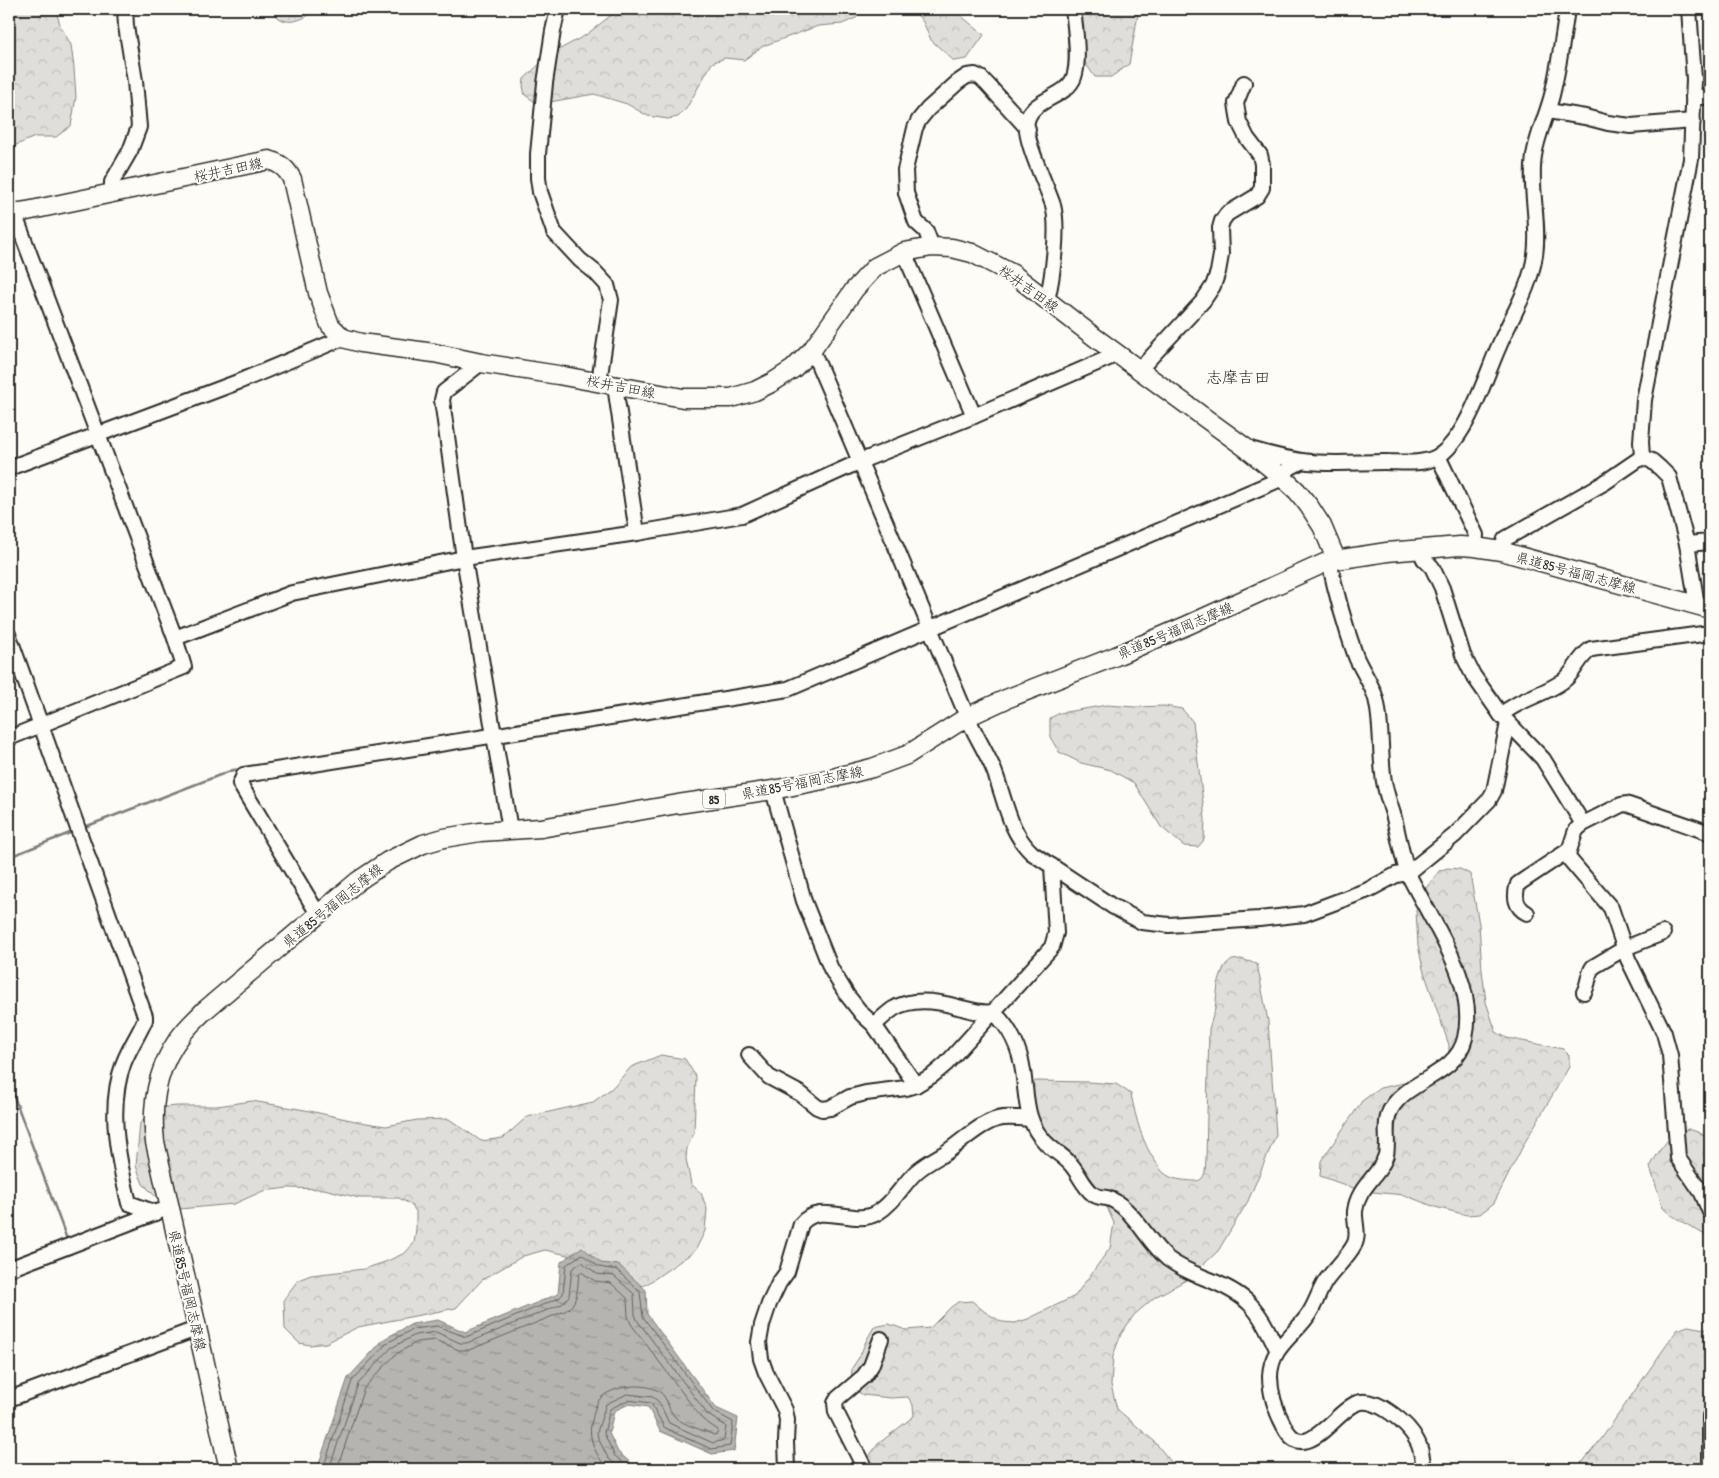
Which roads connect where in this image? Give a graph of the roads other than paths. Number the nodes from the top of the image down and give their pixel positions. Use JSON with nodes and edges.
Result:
{"nodes":[{"id":1,"x":125,"y":9,"type":"edge"},
{"id":2,"x":558,"y":9,"type":"edge"},
{"id":3,"x":1073,"y":9,"type":"edge"},
{"id":4,"x":1567,"y":9,"type":"edge"},
{"id":5,"x":1689,"y":9,"type":"edge"},
{"id":6,"x":1244,"y":84,"type":"dead end"},
{"id":7,"x":1693,"y":97,"type":"junction"},
{"id":8,"x":1710,"y":97,"type":"edge"},
{"id":9,"x":1548,"y":111,"type":"junction"},
{"id":10,"x":1692,"y":121,"type":"junction"},
{"id":11,"x":1028,"y":129,"type":"junction"},
{"id":12,"x":112,"y":193,"type":"junction"},
{"id":13,"x":11,"y":212,"type":"edge"},
{"id":14,"x":932,"y":247,"type":"junction"},
{"id":15,"x":904,"y":252,"type":"junction"},
{"id":16,"x":1047,"y":300,"type":"junction"},
{"id":17,"x":342,"y":338,"type":"junction"},
{"id":18,"x":812,"y":350,"type":"junction"},
{"id":19,"x":1118,"y":354,"type":"junction"},
{"id":20,"x":481,"y":363,"type":"junction"},
{"id":21,"x":1140,"y":370,"type":"junction"},
{"id":22,"x":607,"y":384,"type":"junction"},
{"id":23,"x":974,"y":416,"type":"junction"},
{"id":24,"x":98,"y":434,"type":"junction"},
{"id":25,"x":1246,"y":448,"type":"junction"},
{"id":26,"x":1438,"y":456,"type":"junction"},
{"id":27,"x":1642,"y":457,"type":"junction"},
{"id":28,"x":861,"y":461,"type":"junction"},
{"id":29,"x":1302,"y":461,"type":"junction"},
{"id":30,"x":9,"y":468,"type":"edge"},
{"id":31,"x":1283,"y":478,"type":"junction"},
{"id":32,"x":638,"y":533,"type":"junction"},
{"id":33,"x":1710,"y":542,"type":"edge"},
{"id":34,"x":1688,"y":544,"type":"junction"},
{"id":35,"x":1475,"y":547,"type":"junction"},
{"id":36,"x":1420,"y":550,"type":"junction"},
{"id":37,"x":1501,"y":551,"type":"junction"},
{"id":38,"x":464,"y":558,"type":"junction"},
{"id":39,"x":1333,"y":560,"type":"junction"},
{"id":40,"x":1704,"y":607,"type":"edge"},
{"id":41,"x":930,"y":628,"type":"junction"},
{"id":42,"x":1710,"y":633,"type":"edge"},
{"id":43,"x":9,"y":636,"type":"edge"},
{"id":44,"x":176,"y":638,"type":"junction"},
{"id":45,"x":967,"y":717,"type":"junction"},
{"id":46,"x":1504,"y":719,"type":"junction"},
{"id":47,"x":42,"y":726,"type":"junction"},
{"id":48,"x":494,"y":735,"type":"junction"},
{"id":49,"x":9,"y":738,"type":"edge"},
{"id":50,"x":773,"y":790,"type":"junction"},
{"id":51,"x":1583,"y":824,"type":"junction"},
{"id":52,"x":510,"y":830,"type":"junction"},
{"id":53,"x":1710,"y":833,"type":"edge"},
{"id":54,"x":1569,"y":850,"type":"junction"},
{"id":55,"x":1052,"y":866,"type":"junction"},
{"id":56,"x":1408,"y":872,"type":"junction"},
{"id":57,"x":1527,"y":913,"type":"dead end"},
{"id":58,"x":318,"y":914,"type":"junction"},
{"id":59,"x":1663,"y":933,"type":"dead end"},
{"id":60,"x":1625,"y":948,"type":"junction"},
{"id":61,"x":1584,"y":992,"type":"dead end"},
{"id":62,"x":993,"y":1012,"type":"junction"},
{"id":63,"x":874,"y":1025,"type":"junction"},
{"id":64,"x":750,"y":1055,"type":"dead end"},
{"id":65,"x":916,"y":1085,"type":"junction"},
{"id":66,"x":1030,"y":1119,"type":"junction"},
{"id":67,"x":162,"y":1210,"type":"junction"},
{"id":68,"x":1710,"y":1212,"type":"edge"},
{"id":69,"x":9,"y":1269,"type":"edge"},
{"id":70,"x":196,"y":1329,"type":"junction"},
{"id":71,"x":881,"y":1339,"type":"dead end"},
{"id":72,"x":1277,"y":1349,"type":"junction"},
{"id":73,"x":9,"y":1399,"type":"edge"},
{"id":74,"x":1710,"y":1416,"type":"edge"},
{"id":75,"x":229,"y":1469,"type":"edge"},
{"id":76,"x":787,"y":1469,"type":"edge"},
{"id":77,"x":865,"y":1469,"type":"edge"},
{"id":78,"x":1424,"y":1469,"type":"edge"},
{"id":79,"x":1710,"y":1469,"type":"edge"}],
"edges":[{"from":1,"to":12,"type":"street"},
{"from":2,"to":22,"type":"street"},
{"from":3,"to":11,"type":"street"},
{"from":4,"to":9,"type":"street"},
{"from":5,"to":7,"type":"street"},
{"from":6,"to":21,"type":"street"},
{"from":7,"to":8,"type":"street"},
{"from":7,"to":10,"type":"street"},
{"from":9,"to":10,"type":"street"},
{"from":9,"to":26,"type":"street"},
{"from":10,"to":27,"type":"street"},
{"from":11,"to":14,"type":"street"},
{"from":11,"to":16,"type":"street"},
{"from":12,"to":13,"type":"main road","name":"桜井吉田線"},
{"from":12,"to":17,"type":"main road","name":"桜井吉田線"},
{"from":13,"to":24,"type":"street"},
{"from":14,"to":15,"type":"main road","name":"桜井吉田線"},
{"from":14,"to":16,"type":"main road","name":"桜井吉田線"},
{"from":15,"to":18,"type":"main road","name":"桜井吉田線"},
{"from":15,"to":23,"type":"street"},
{"from":16,"to":19,"type":"main road","name":"桜井吉田線"},
{"from":17,"to":20,"type":"main road","name":"桜井吉田線"},
{"from":17,"to":24,"type":"street"},
{"from":18,"to":22,"type":"main road","name":"桜井吉田線"},
{"from":18,"to":28,"type":"street"},
{"from":19,"to":21,"type":"main road","name":"桜井吉田線"},
{"from":19,"to":23,"type":"street"},
{"from":20,"to":22,"type":"main road","name":"桜井吉田線"},
{"from":20,"to":38,"type":"street"},
{"from":21,"to":25,"type":"main road","name":"桜井吉田線"},
{"from":22,"to":32,"type":"street"},
{"from":23,"to":28,"type":"street"},
{"from":24,"to":30,"type":"street"},
{"from":24,"to":44,"type":"street"},
{"from":25,"to":29,"type":"street","name":"桜井吉田線"},
{"from":25,"to":31,"type":"main road","name":"桜井吉田線"},
{"from":26,"to":29,"type":"street","name":"桜井吉田線"},
{"from":26,"to":35,"type":"street"},
{"from":27,"to":34,"type":"street"},
{"from":27,"to":37,"type":"street"},
{"from":28,"to":32,"type":"street"},
{"from":28,"to":41,"type":"street"},
{"from":29,"to":31,"type":"street"},
{"from":31,"to":39,"type":"main road","name":"桜井吉田線"},
{"from":31,"to":41,"type":"street"},
{"from":32,"to":38,"type":"street"},
{"from":33,"to":34,"type":"street"},
{"from":34,"to":40,"type":"street"},
{"from":35,"to":36,"type":"main road","name":"県道85号福岡志摩線","number":"85"},
{"from":35,"to":37,"type":"main road","name":"県道85号福岡志摩線","number":"85"},
{"from":36,"to":39,"type":"main road","name":"県道85号福岡志摩線","number":"85"},
{"from":36,"to":46,"type":"street"},
{"from":37,"to":40,"type":"main road","name":"県道85号福岡志摩線","number":"85"},
{"from":38,"to":44,"type":"street"},
{"from":38,"to":48,"type":"street"},
{"from":39,"to":45,"type":"main road","name":"県道85号福岡志摩線","number":"85"},
{"from":39,"to":56,"type":"street"},
{"from":41,"to":45,"type":"street"},
{"from":41,"to":48,"type":"street"},
{"from":42,"to":46,"type":"street"},
{"from":43,"to":47,"type":"street"},
{"from":44,"to":47,"type":"street"},
{"from":45,"to":50,"type":"main road","name":"県道85号福岡志摩線","number":"85"},
{"from":45,"to":55,"type":"street"},
{"from":46,"to":51,"type":"street"},
{"from":46,"to":56,"type":"street"},
{"from":47,"to":49,"type":"street"},
{"from":47,"to":67,"type":"street"},
{"from":48,"to":52,"type":"street"},
{"from":48,"to":58,"type":"street"},
{"from":50,"to":52,"type":"main road","name":"県道85号福岡志摩線","number":"85"},
{"from":50,"to":63,"type":"street"},
{"from":51,"to":53,"type":"street"},
{"from":51,"to":54,"type":"street"},
{"from":52,"to":58,"type":"main road","name":"県道85号福岡志摩線","number":"85"},
{"from":54,"to":57,"type":"street"},
{"from":54,"to":60,"type":"street"},
{"from":55,"to":56,"type":"street"},
{"from":55,"to":62,"type":"street"},
{"from":56,"to":72,"type":"street"},
{"from":58,"to":67,"type":"main road","name":"県道85号福岡志摩線","number":"85"},
{"from":59,"to":60,"type":"street"},
{"from":60,"to":61,"type":"street"},
{"from":60,"to":68,"type":"street"},
{"from":62,"to":63,"type":"street"},
{"from":62,"to":65,"type":"street"},
{"from":62,"to":66,"type":"street"},
{"from":63,"to":65,"type":"street"},
{"from":64,"to":65,"type":"street"},
{"from":66,"to":72,"type":"street"},
{"from":66,"to":76,"type":"street"},
{"from":67,"to":69,"type":"street"},
{"from":67,"to":70,"type":"main road","name":"県道85号福岡志摩線","number":"85"},
{"from":70,"to":73,"type":"street"},
{"from":70,"to":75,"type":"main road","name":"県道85号福岡志摩線","number":"85"},
{"from":71,"to":77,"type":"street"},
{"from":72,"to":78,"type":"street"},
{"from":74,"to":79,"type":"street"}]}
